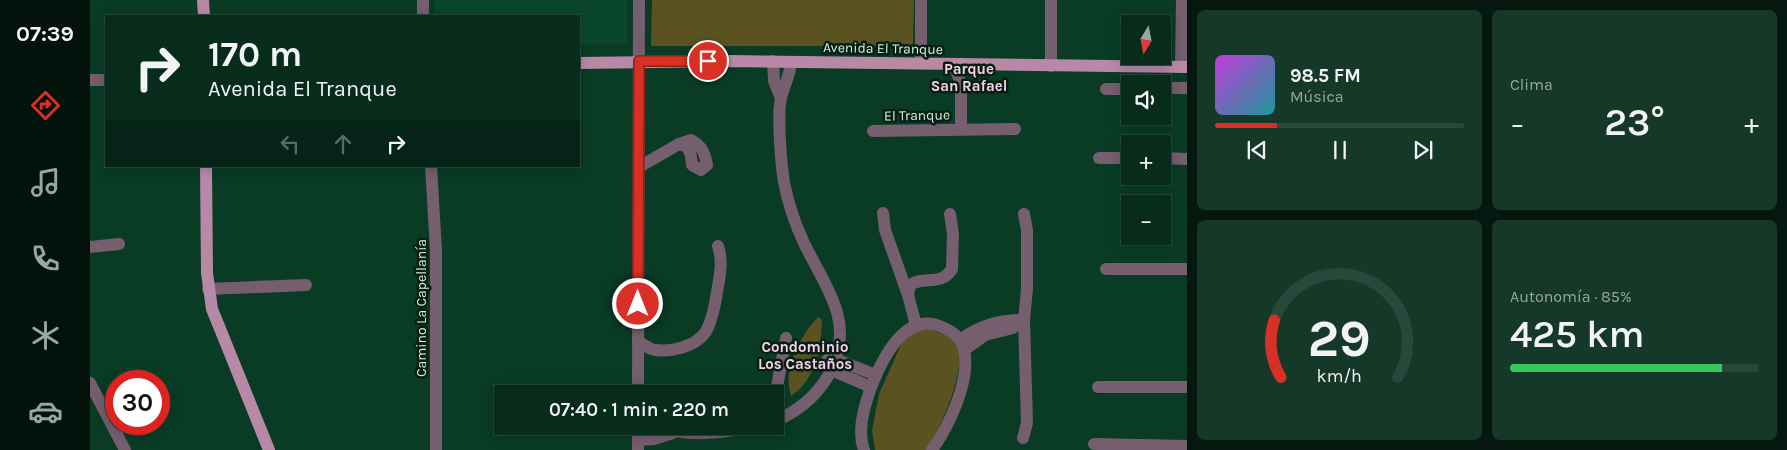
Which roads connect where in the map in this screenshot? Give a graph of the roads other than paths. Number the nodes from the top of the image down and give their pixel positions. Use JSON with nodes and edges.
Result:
{"nodes":[{"id":1,"x":203,"y":0,"type":"edge"},
{"id":2,"x":423,"y":0,"type":"edge"},
{"id":3,"x":640,"y":0,"type":"edge"},
{"id":4,"x":922,"y":0,"type":"edge"},
{"id":5,"x":1052,"y":0,"type":"edge"},
{"id":6,"x":1184,"y":1,"type":"edge"},
{"id":7,"x":204,"y":15,"type":"edge"},
{"id":8,"x":423,"y":15,"type":"edge"},
{"id":9,"x":639,"y":61,"type":"junction"},
{"id":10,"x":772,"y":61,"type":"junction"},
{"id":11,"x":791,"y":62,"type":"junction"},
{"id":12,"x":921,"y":62,"type":"junction"},
{"id":13,"x":580,"y":63,"type":"edge"},
{"id":14,"x":954,"y":64,"type":"junction"},
{"id":15,"x":972,"y":64,"type":"junction"},
{"id":16,"x":1051,"y":66,"type":"junction"},
{"id":17,"x":1184,"y":67,"type":"edge"},
{"id":18,"x":90,"y":80,"type":"edge"},
{"id":19,"x":105,"y":80,"type":"edge"},
{"id":20,"x":961,"y":84,"type":"junction"},
{"id":21,"x":1171,"y":88,"type":"edge"},
{"id":22,"x":1187,"y":88,"type":"edge"},
{"id":23,"x":1106,"y":89,"type":"dead end"},
{"id":24,"x":1121,"y":89,"type":"edge"},
{"id":25,"x":781,"y":98,"type":"junction"},
{"id":26,"x":961,"y":129,"type":"junction"},
{"id":27,"x":1015,"y":129,"type":"dead end"},
{"id":28,"x":873,"y":131,"type":"dead end"},
{"id":29,"x":679,"y":144,"type":"dead end"},
{"id":30,"x":639,"y":150,"type":"junction"},
{"id":31,"x":656,"y":156,"type":"junction"},
{"id":32,"x":1099,"y":158,"type":"dead end"},
{"id":33,"x":1121,"y":158,"type":"edge"},
{"id":34,"x":1171,"y":158,"type":"edge"},
{"id":35,"x":1187,"y":159,"type":"edge"},
{"id":36,"x":206,"y":167,"type":"edge"},
{"id":37,"x":431,"y":167,"type":"edge"},
{"id":38,"x":639,"y":167,"type":"junction"},
{"id":39,"x":882,"y":213,"type":"dead end"},
{"id":40,"x":950,"y":214,"type":"dead end"},
{"id":41,"x":1024,"y":214,"type":"dead end"},
{"id":42,"x":119,"y":244,"type":"dead end"},
{"id":43,"x":718,"y":246,"type":"dead end"},
{"id":44,"x":90,"y":247,"type":"edge"},
{"id":45,"x":1106,"y":269,"type":"dead end"},
{"id":46,"x":1187,"y":270,"type":"edge"},
{"id":47,"x":306,"y":286,"type":"dead end"},
{"id":48,"x":208,"y":288,"type":"junction"},
{"id":49,"x":912,"y":291,"type":"junction"},
{"id":50,"x":920,"y":324,"type":"junction"},
{"id":51,"x":1024,"y":324,"type":"junction"},
{"id":52,"x":786,"y":338,"type":"dead end"},
{"id":53,"x":638,"y":341,"type":"junction"},
{"id":54,"x":962,"y":345,"type":"junction"},
{"id":55,"x":653,"y":350,"type":"junction"},
{"id":56,"x":638,"y":361,"type":"junction"},
{"id":57,"x":831,"y":363,"type":"junction"},
{"id":58,"x":874,"y":381,"type":"junction"},
{"id":59,"x":90,"y":383,"type":"edge"},
{"id":60,"x":638,"y":385,"type":"edge"},
{"id":61,"x":777,"y":385,"type":"edge"},
{"id":62,"x":1098,"y":387,"type":"dead end"},
{"id":63,"x":1187,"y":387,"type":"edge"},
{"id":64,"x":784,"y":416,"type":"edge"},
{"id":65,"x":666,"y":435,"type":"edge"},
{"id":66,"x":1023,"y":438,"type":"dead end"},
{"id":67,"x":1094,"y":444,"type":"dead end"},
{"id":68,"x":638,"y":445,"type":"edge"},
{"id":69,"x":1187,"y":446,"type":"edge"},
{"id":70,"x":125,"y":450,"type":"edge"},
{"id":71,"x":269,"y":450,"type":"edge"},
{"id":72,"x":436,"y":450,"type":"edge"},
{"id":73,"x":864,"y":450,"type":"edge"},
{"id":74,"x":932,"y":450,"type":"edge"}],
"edges":[{"from":1,"to":7,"type":"main road"},
{"from":2,"to":8,"type":"street"},
{"from":3,"to":9,"type":"street"},
{"from":4,"to":12,"type":"street"},
{"from":5,"to":16,"type":"street"},
{"from":6,"to":17,"type":"street"},
{"from":9,"to":10,"type":"main road","name":"Avenida El Tranque"},
{"from":9,"to":13,"type":"main road","name":"Avenida El Tranque"},
{"from":9,"to":30,"type":"street"},
{"from":10,"to":11,"type":"main road","name":"Avenida El Tranque"},
{"from":10,"to":25,"type":"street"},
{"from":11,"to":12,"type":"main road","name":"Avenida El Tranque"},
{"from":11,"to":25,"type":"street"},
{"from":12,"to":14,"type":"main road","name":"Avenida El Tranque"},
{"from":14,"to":15,"type":"main road","name":"Avenida El Tranque"},
{"from":14,"to":20,"type":"street","name":"El Tranque"},
{"from":15,"to":16,"type":"main road","name":"Avenida El Tranque"},
{"from":15,"to":20,"type":"street","name":"El Tranque"},
{"from":16,"to":17,"type":"main road","name":"Avenida El Tranque"},
{"from":18,"to":19,"type":"street"},
{"from":20,"to":26,"type":"street","name":"El Tranque"},
{"from":21,"to":22,"type":"street"},
{"from":23,"to":24,"type":"street"},
{"from":25,"to":57,"type":"street"},
{"from":26,"to":27,"type":"street","name":"El Tranque"},
{"from":26,"to":28,"type":"street","name":"El Tranque"},
{"from":29,"to":31,"type":"street"},
{"from":30,"to":31,"type":"street"},
{"from":30,"to":38,"type":"street"},
{"from":31,"to":38,"type":"street"},
{"from":32,"to":33,"type":"street"},
{"from":34,"to":35,"type":"street"},
{"from":36,"to":48,"type":"main road"},
{"from":37,"to":72,"type":"street","name":"Camino La Capellanía"},
{"from":38,"to":53,"type":"street"},
{"from":39,"to":49,"type":"street"},
{"from":40,"to":49,"type":"street"},
{"from":41,"to":51,"type":"street"},
{"from":42,"to":44,"type":"street"},
{"from":43,"to":55,"type":"street"},
{"from":45,"to":46,"type":"street"},
{"from":47,"to":48,"type":"street"},
{"from":48,"to":71,"type":"main road"},
{"from":49,"to":50,"type":"street"},
{"from":50,"to":54,"type":"street"},
{"from":50,"to":58,"type":"street"},
{"from":51,"to":54,"type":"street"},
{"from":51,"to":66,"type":"street"},
{"from":52,"to":61,"type":"street"},
{"from":53,"to":55,"type":"street"},
{"from":53,"to":56,"type":"street"},
{"from":54,"to":74,"type":"street"},
{"from":55,"to":56,"type":"street"},
{"from":56,"to":60,"type":"street"},
{"from":57,"to":58,"type":"street"},
{"from":57,"to":64,"type":"street"},
{"from":58,"to":73,"type":"street"},
{"from":59,"to":70,"type":"street"},
{"from":62,"to":63,"type":"street"},
{"from":65,"to":68,"type":"street"},
{"from":67,"to":69,"type":"street"}]}
